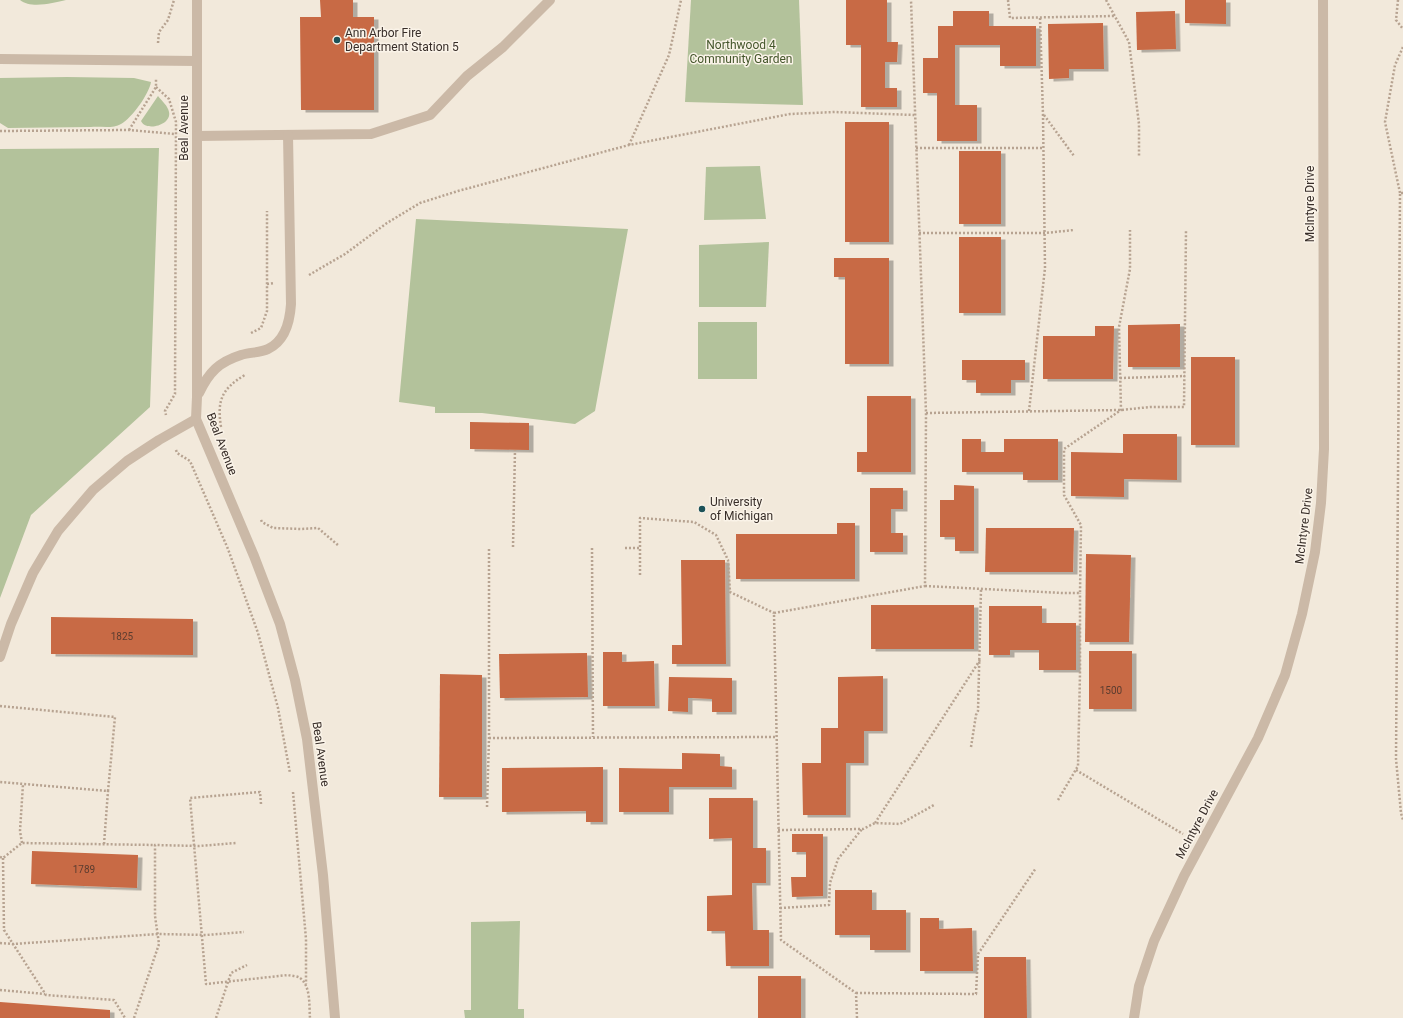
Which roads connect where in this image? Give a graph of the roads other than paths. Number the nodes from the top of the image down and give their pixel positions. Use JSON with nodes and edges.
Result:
{"nodes":[{"id":1,"x":197,"y":0,"type":"edge"},
{"id":2,"x":550,"y":0,"type":"edge"},
{"id":3,"x":1323,"y":0,"type":"edge"},
{"id":4,"x":0,"y":59,"type":"edge"},
{"id":5,"x":197,"y":62,"type":"junction"},
{"id":6,"x":288,"y":135,"type":"junction"},
{"id":7,"x":197,"y":136,"type":"junction"},
{"id":8,"x":197,"y":397,"type":"junction"},
{"id":9,"x":196,"y":419,"type":"junction"},
{"id":10,"x":0,"y":657,"type":"edge"},
{"id":11,"x":335,"y":1018,"type":"edge"},
{"id":12,"x":1134,"y":1018,"type":"edge"}],
"edges":[{"from":1,"to":5,"type":"street"},
{"from":2,"to":6,"type":"street"},
{"from":3,"to":12,"type":"street","name":"McIntyre Drive"},
{"from":4,"to":5,"type":"street"},
{"from":5,"to":7,"type":"street","name":"Beal Avenue"},
{"from":6,"to":7,"type":"street"},
{"from":6,"to":8,"type":"street"},
{"from":7,"to":8,"type":"street","name":"Beal Avenue"},
{"from":8,"to":9,"type":"street","name":"Beal Avenue"},
{"from":9,"to":10,"type":"street"},
{"from":9,"to":11,"type":"street","name":"Beal Avenue"}]}
